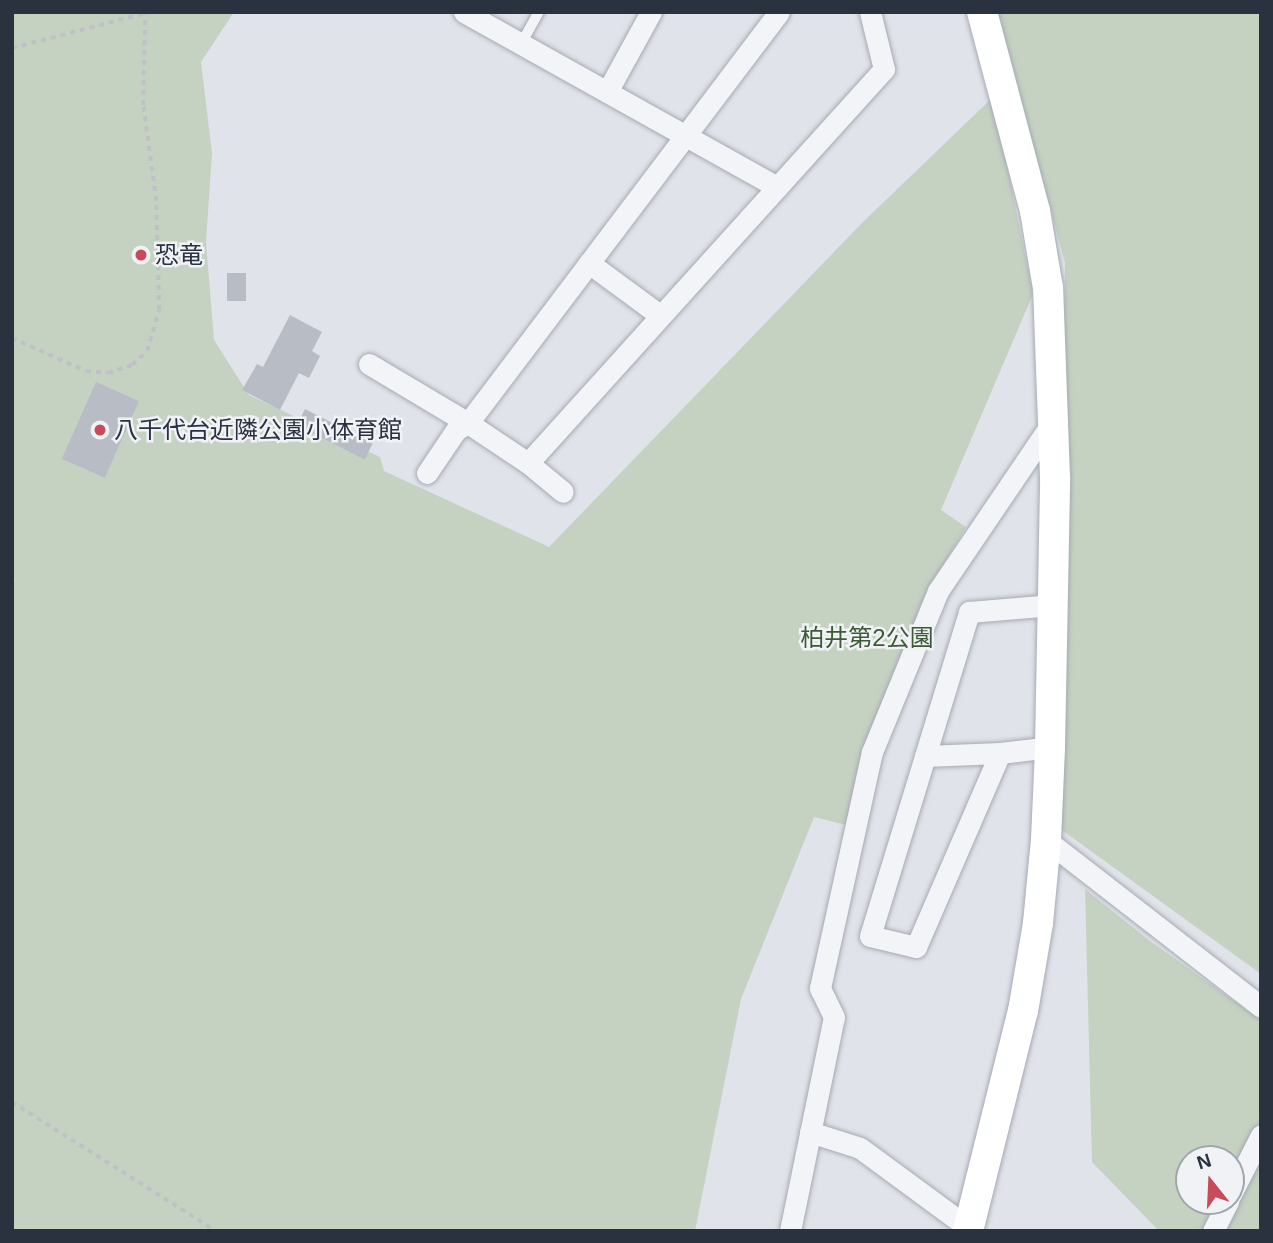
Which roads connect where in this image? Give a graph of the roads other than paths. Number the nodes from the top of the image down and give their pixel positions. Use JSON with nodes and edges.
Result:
{"nodes":[{"id":1,"x":464,"y":12,"type":"edge"},
{"id":2,"x":539,"y":12,"type":"edge"},
{"id":3,"x":651,"y":12,"type":"edge"},
{"id":4,"x":779,"y":12,"type":"edge"},
{"id":5,"x":870,"y":12,"type":"edge"},
{"id":6,"x":982,"y":12,"type":"edge"},
{"id":7,"x":521,"y":44,"type":"junction"},
{"id":8,"x":607,"y":92,"type":"junction"},
{"id":9,"x":686,"y":136,"type":"junction"},
{"id":10,"x":777,"y":187,"type":"junction"},
{"id":11,"x":589,"y":263,"type":"junction"},
{"id":12,"x":661,"y":316,"type":"junction"},
{"id":13,"x":369,"y":364,"type":"dead end"},
{"id":14,"x":1054,"y":421,"type":"junction"},
{"id":15,"x":468,"y":423,"type":"junction"},
{"id":16,"x":528,"y":463,"type":"junction"},
{"id":17,"x":427,"y":473,"type":"dead end"},
{"id":18,"x":563,"y":492,"type":"dead end"},
{"id":19,"x":1053,"y":606,"type":"junction"},
{"id":20,"x":1050,"y":747,"type":"junction"},
{"id":21,"x":1000,"y":754,"type":"junction"},
{"id":22,"x":925,"y":756,"type":"junction"},
{"id":23,"x":1046,"y":840,"type":"junction"},
{"id":24,"x":1261,"y":1007,"type":"edge"},
{"id":25,"x":810,"y":1132,"type":"junction"},
{"id":26,"x":1261,"y":1135,"type":"edge"},
{"id":27,"x":1245,"y":1166,"type":"edge"},
{"id":28,"x":1221,"y":1215,"type":"edge"},
{"id":29,"x":969,"y":1229,"type":"edge"},
{"id":30,"x":790,"y":1231,"type":"edge"},
{"id":31,"x":1213,"y":1231,"type":"edge"}],
"edges":[{"from":1,"to":7,"type":"street"},
{"from":2,"to":7,"type":"lane"},
{"from":3,"to":8,"type":"street"},
{"from":4,"to":9,"type":"street"},
{"from":5,"to":10,"type":"street"},
{"from":6,"to":14,"type":"street"},
{"from":7,"to":8,"type":"street"},
{"from":8,"to":9,"type":"street"},
{"from":9,"to":10,"type":"street"},
{"from":9,"to":11,"type":"street"},
{"from":10,"to":12,"type":"street"},
{"from":11,"to":12,"type":"street"},
{"from":11,"to":15,"type":"street"},
{"from":12,"to":16,"type":"street"},
{"from":13,"to":15,"type":"street"},
{"from":14,"to":19,"type":"street"},
{"from":14,"to":25,"type":"street"},
{"from":15,"to":16,"type":"street"},
{"from":15,"to":17,"type":"street"},
{"from":16,"to":18,"type":"street"},
{"from":19,"to":20,"type":"street"},
{"from":19,"to":22,"type":"street"},
{"from":20,"to":21,"type":"street"},
{"from":20,"to":23,"type":"street"},
{"from":21,"to":22,"type":"street"},
{"from":21,"to":22,"type":"street"},
{"from":23,"to":24,"type":"street"},
{"from":23,"to":29,"type":"street"},
{"from":25,"to":29,"type":"street"},
{"from":25,"to":30,"type":"street"},
{"from":26,"to":27,"type":"street"},
{"from":28,"to":31,"type":"street"}]}
